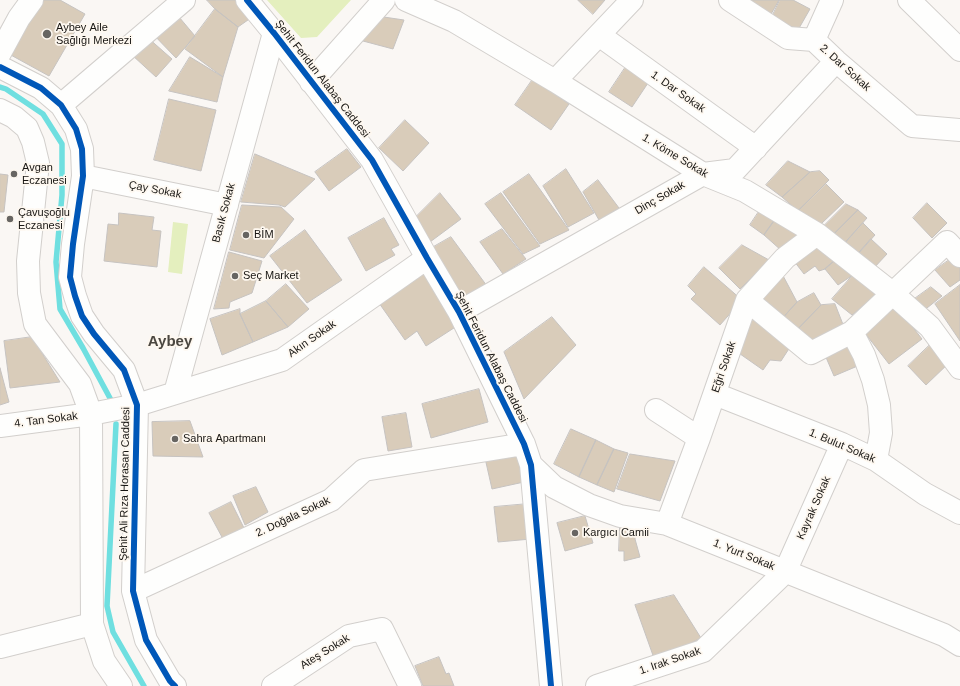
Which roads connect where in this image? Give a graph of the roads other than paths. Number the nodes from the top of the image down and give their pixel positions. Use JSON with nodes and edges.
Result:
{"nodes":[{"id":1,"x":32,"y":0,"type":"edge"},
{"id":2,"x":184,"y":0,"type":"edge"},
{"id":3,"x":247,"y":0,"type":"edge"},
{"id":4,"x":384,"y":0,"type":"edge"},
{"id":5,"x":406,"y":0,"type":"edge"},
{"id":6,"x":632,"y":0,"type":"edge"},
{"id":7,"x":730,"y":0,"type":"edge"},
{"id":8,"x":832,"y":0,"type":"edge"},
{"id":9,"x":909,"y":0,"type":"edge"},
{"id":10,"x":274,"y":33,"type":"junction"},
{"id":11,"x":599,"y":36,"type":"junction"},
{"id":12,"x":814,"y":40,"type":"junction"},
{"id":13,"x":960,"y":50,"type":"edge"},
{"id":14,"x":0,"y":53,"type":"edge"},
{"id":15,"x":836,"y":61,"type":"junction"},
{"id":16,"x":0,"y":67,"type":"edge"},
{"id":17,"x":555,"y":81,"type":"junction"},
{"id":18,"x":311,"y":82,"type":"junction"},
{"id":19,"x":61,"y":105,"type":"junction"},
{"id":20,"x":0,"y":110,"type":"edge"},
{"id":21,"x":960,"y":130,"type":"edge"},
{"id":22,"x":756,"y":148,"type":"junction"},
{"id":23,"x":703,"y":174,"type":"junction"},
{"id":24,"x":83,"y":176,"type":"junction"},
{"id":25,"x":227,"y":205,"type":"junction"},
{"id":26,"x":817,"y":234,"type":"junction"},
{"id":27,"x":960,"y":256,"type":"edge"},
{"id":28,"x":427,"y":258,"type":"junction"},
{"id":29,"x":892,"y":293,"type":"junction"},
{"id":30,"x":747,"y":300,"type":"junction"},
{"id":31,"x":459,"y":312,"type":"junction"},
{"id":32,"x":852,"y":332,"type":"junction"},
{"id":33,"x":960,"y":368,"type":"edge"},
{"id":34,"x":175,"y":393,"type":"junction"},
{"id":35,"x":715,"y":394,"type":"junction"},
{"id":36,"x":137,"y":405,"type":"junction"},
{"id":37,"x":656,"y":410,"type":"dead end"},
{"id":38,"x":91,"y":414,"type":"junction"},
{"id":39,"x":0,"y":426,"type":"edge"},
{"id":40,"x":699,"y":438,"type":"junction"},
{"id":41,"x":524,"y":444,"type":"junction"},
{"id":42,"x":842,"y":444,"type":"junction"},
{"id":43,"x":876,"y":460,"type":"junction"},
{"id":44,"x":531,"y":464,"type":"junction"},
{"id":45,"x":960,"y":513,"type":"edge"},
{"id":46,"x":667,"y":524,"type":"junction"},
{"id":47,"x":785,"y":572,"type":"junction"},
{"id":48,"x":133,"y":591,"type":"junction"},
{"id":49,"x":92,"y":624,"type":"junction"},
{"id":50,"x":955,"y":634,"type":"edge"},
{"id":51,"x":0,"y":647,"type":"edge"},
{"id":52,"x":603,"y":685,"type":"edge"},
{"id":53,"x":121,"y":686,"type":"edge"},
{"id":54,"x":175,"y":686,"type":"edge"},
{"id":55,"x":272,"y":686,"type":"edge"},
{"id":56,"x":410,"y":686,"type":"edge"},
{"id":57,"x":551,"y":686,"type":"edge"}],
"edges":[{"from":1,"to":14,"type":"street"},
{"from":2,"to":19,"type":"street"},
{"from":3,"to":10,"type":"street","name":"Şehit Feridun Alabaş Caddesi"},
{"from":4,"to":18,"type":"street"},
{"from":5,"to":17,"type":"street","name":"1. Köme Sokak"},
{"from":6,"to":11,"type":"street"},
{"from":7,"to":12,"type":"street","name":"2. Dar Sokak"},
{"from":8,"to":12,"type":"street"},
{"from":9,"to":13,"type":"street"},
{"from":10,"to":18,"type":"street","name":"Şehit Feridun Alabaş Caddesi"},
{"from":10,"to":25,"type":"street","name":"Basık Sokak"},
{"from":11,"to":17,"type":"street"},
{"from":11,"to":22,"type":"street","name":"1. Dar Sokak"},
{"from":12,"to":15,"type":"street","name":"2. Dar Sokak"},
{"from":15,"to":21,"type":"street","name":"2. Dar Sokak"},
{"from":15,"to":22,"type":"street","name":"Dinç Sokak"},
{"from":16,"to":19,"type":"street","name":"Şehit Ali Rıza Horasan Caddesi"},
{"from":17,"to":23,"type":"street","name":"1. Köme Sokak"},
{"from":18,"to":28,"type":"street","name":"Şehit Feridun Alabaş Caddesi"},
{"from":19,"to":24,"type":"street","name":"Şehit Ali Rıza Horasan Caddesi"},
{"from":20,"to":38,"type":"street"},
{"from":22,"to":23,"type":"street","name":"Dinç Sokak"},
{"from":23,"to":26,"type":"street","name":"1. Köme Sokak"},
{"from":23,"to":31,"type":"street","name":"Dinç Sokak"},
{"from":24,"to":25,"type":"street","name":"Çay Sokak"},
{"from":24,"to":36,"type":"street","name":"Şehit Ali Rıza Horasan Caddesi"},
{"from":25,"to":34,"type":"street","name":"Basık Sokak"},
{"from":26,"to":29,"type":"street","name":"1. Köme Sokak"},
{"from":26,"to":30,"type":"street","name":"Eğri Sokak"},
{"from":27,"to":29,"type":"street"},
{"from":28,"to":31,"type":"street","name":"Şehit Feridun Alabaş Caddesi"},
{"from":28,"to":34,"type":"street","name":"Akın Sokak"},
{"from":29,"to":32,"type":"street"},
{"from":29,"to":33,"type":"street","name":"1. Köme Sokak"},
{"from":30,"to":32,"type":"street"},
{"from":30,"to":35,"type":"street","name":"Eğri Sokak"},
{"from":31,"to":41,"type":"street","name":"Şehit Feridun Alabaş Caddesi"},
{"from":32,"to":43,"type":"street"},
{"from":34,"to":36,"type":"street","name":"Akın Sokak"},
{"from":35,"to":40,"type":"street","name":"Eğri Sokak"},
{"from":35,"to":42,"type":"street","name":"1. Bulut Sokak"},
{"from":36,"to":38,"type":"street","name":"4. Tan Sokak"},
{"from":36,"to":48,"type":"street","name":"Şehit Ali Rıza Horasan Caddesi"},
{"from":37,"to":40,"type":"street"},
{"from":38,"to":39,"type":"street","name":"4. Tan Sokak"},
{"from":38,"to":49,"type":"street"},
{"from":40,"to":46,"type":"street","name":"Eğri Sokak"},
{"from":41,"to":44,"type":"street","name":"Şehit Feridun Alabaş Caddesi"},
{"from":41,"to":48,"type":"street","name":"2. Doğala Sokak"},
{"from":42,"to":43,"type":"street","name":"1. Bulut Sokak"},
{"from":42,"to":47,"type":"street","name":"Kayrak Sokak"},
{"from":43,"to":45,"type":"street","name":"1. Bulut Sokak"},
{"from":44,"to":46,"type":"street","name":"1. Yurt Sokak"},
{"from":44,"to":57,"type":"street","name":"Şehit Feridun Alabaş Caddesi"},
{"from":46,"to":47,"type":"street","name":"1. Yurt Sokak"},
{"from":47,"to":50,"type":"street","name":"1. Yurt Sokak"},
{"from":47,"to":52,"type":"street","name":"1. Irak Sokak"},
{"from":48,"to":54,"type":"street","name":"Şehit Ali Rıza Horasan Caddesi"},
{"from":49,"to":51,"type":"street"},
{"from":49,"to":53,"type":"street"},
{"from":55,"to":56,"type":"street","name":"Ateş Sokak"}]}
